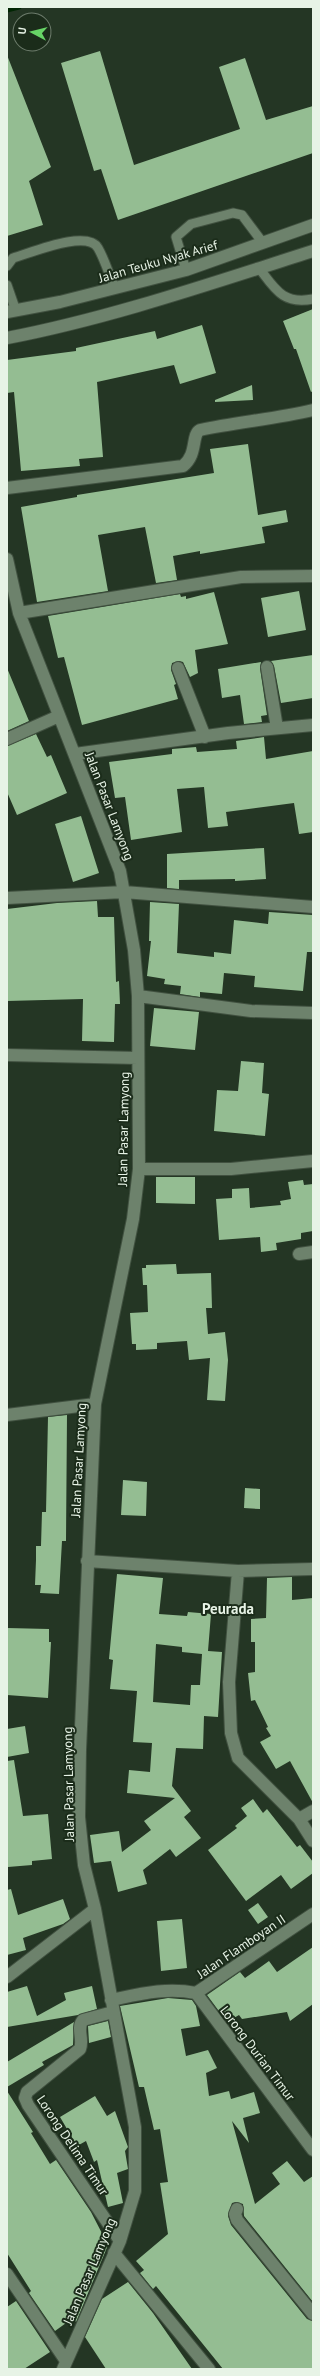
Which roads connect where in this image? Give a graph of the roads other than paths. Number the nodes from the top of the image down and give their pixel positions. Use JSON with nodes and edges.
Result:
{"nodes":[{"id":1,"x":313,"y":225,"type":"edge"},
{"id":2,"x":263,"y":243,"type":"junction"},
{"id":3,"x":313,"y":251,"type":"edge"},
{"id":4,"x":7,"y":266,"type":"edge"},
{"id":5,"x":259,"y":268,"type":"junction"},
{"id":6,"x":186,"y":270,"type":"junction"},
{"id":7,"x":7,"y":284,"type":"edge"},
{"id":8,"x":115,"y":288,"type":"junction"},
{"id":9,"x":313,"y":299,"type":"edge"},
{"id":10,"x":11,"y":311,"type":"edge"},
{"id":11,"x":7,"y":338,"type":"edge"},
{"id":12,"x":313,"y":410,"type":"edge"},
{"id":13,"x":7,"y":488,"type":"edge"},
{"id":14,"x":7,"y":559,"type":"edge"},
{"id":15,"x":313,"y":576,"type":"edge"},
{"id":16,"x":19,"y":613,"type":"junction"},
{"id":17,"x":267,"y":667,"type":"dead end"},
{"id":18,"x":178,"y":668,"type":"dead end"},
{"id":19,"x":59,"y":716,"type":"junction"},
{"id":20,"x":313,"y":725,"type":"edge"},
{"id":21,"x":277,"y":728,"type":"junction"},
{"id":22,"x":205,"y":737,"type":"junction"},
{"id":23,"x":7,"y":739,"type":"edge"},
{"id":24,"x":75,"y":754,"type":"junction"},
{"id":25,"x":124,"y":892,"type":"junction"},
{"id":26,"x":7,"y":898,"type":"edge"},
{"id":27,"x":313,"y":907,"type":"edge"},
{"id":28,"x":138,"y":996,"type":"junction"},
{"id":29,"x":313,"y":1013,"type":"edge"},
{"id":30,"x":7,"y":1055,"type":"edge"},
{"id":31,"x":138,"y":1058,"type":"junction"},
{"id":32,"x":313,"y":1160,"type":"edge"},
{"id":33,"x":139,"y":1169,"type":"junction"},
{"id":34,"x":313,"y":1252,"type":"edge"},
{"id":35,"x":299,"y":1254,"type":"dead end"},
{"id":36,"x":95,"y":1404,"type":"junction"},
{"id":37,"x":7,"y":1414,"type":"edge"},
{"id":38,"x":87,"y":1561,"type":"junction"},
{"id":39,"x":313,"y":1569,"type":"edge"},
{"id":40,"x":238,"y":1571,"type":"junction"},
{"id":41,"x":313,"y":1811,"type":"edge"},
{"id":42,"x":299,"y":1819,"type":"junction"},
{"id":43,"x":313,"y":1841,"type":"edge"},
{"id":44,"x":95,"y":1909,"type":"junction"},
{"id":45,"x":313,"y":1914,"type":"edge"},
{"id":46,"x":7,"y":1977,"type":"edge"},
{"id":47,"x":196,"y":1993,"type":"junction"},
{"id":48,"x":112,"y":2006,"type":"junction"},
{"id":49,"x":313,"y":2150,"type":"edge"},
{"id":50,"x":237,"y":2209,"type":"dead end"},
{"id":51,"x":120,"y":2241,"type":"junction"},
{"id":52,"x":114,"y":2253,"type":"junction"},
{"id":53,"x":7,"y":2274,"type":"edge"},
{"id":54,"x":313,"y":2314,"type":"edge"},
{"id":55,"x":65,"y":2365,"type":"edge"},
{"id":56,"x":209,"y":2369,"type":"edge"}],
"edges":[{"from":1,"to":2,"type":"street","name":"Jalan Teuku Nyak Arief"},
{"from":2,"to":6,"type":"street","name":"Jalan Teuku Nyak Arief"},
{"from":2,"to":6,"type":"lane"},
{"from":3,"to":5,"type":"street"},
{"from":4,"to":8,"type":"lane"},
{"from":5,"to":9,"type":"lane"},
{"from":5,"to":11,"type":"street"},
{"from":6,"to":8,"type":"street","name":"Jalan Teuku Nyak Arief"},
{"from":7,"to":10,"type":"lane"},
{"from":8,"to":10,"type":"street","name":"Jalan Teuku Nyak Arief"},
{"from":12,"to":13,"type":"street"},
{"from":14,"to":16,"type":"street","name":"Jalan Pasar Lamyong"},
{"from":15,"to":16,"type":"street"},
{"from":16,"to":19,"type":"street","name":"Jalan Pasar Lamyong"},
{"from":17,"to":21,"type":"street"},
{"from":18,"to":22,"type":"street"},
{"from":19,"to":23,"type":"street"},
{"from":19,"to":24,"type":"street","name":"Jalan Pasar Lamyong"},
{"from":20,"to":21,"type":"street"},
{"from":21,"to":22,"type":"street"},
{"from":22,"to":24,"type":"street"},
{"from":24,"to":25,"type":"street","name":"Jalan Pasar Lamyong"},
{"from":25,"to":26,"type":"street"},
{"from":25,"to":27,"type":"street"},
{"from":25,"to":28,"type":"street","name":"Jalan Pasar Lamyong"},
{"from":28,"to":29,"type":"street"},
{"from":28,"to":31,"type":"street","name":"Jalan Pasar Lamyong"},
{"from":30,"to":31,"type":"street"},
{"from":31,"to":33,"type":"street","name":"Jalan Pasar Lamyong"},
{"from":32,"to":33,"type":"street"},
{"from":33,"to":36,"type":"street","name":"Jalan Pasar Lamyong"},
{"from":34,"to":35,"type":"street"},
{"from":36,"to":37,"type":"street"},
{"from":36,"to":38,"type":"street","name":"Jalan Pasar Lamyong"},
{"from":38,"to":40,"type":"street"},
{"from":38,"to":44,"type":"street","name":"Jalan Pasar Lamyong"},
{"from":39,"to":40,"type":"street"},
{"from":40,"to":42,"type":"street"},
{"from":41,"to":42,"type":"street"},
{"from":42,"to":43,"type":"street"},
{"from":44,"to":46,"type":"street"},
{"from":44,"to":48,"type":"street","name":"Jalan Pasar Lamyong"},
{"from":45,"to":47,"type":"street","name":"Jalan Flamboyan II"},
{"from":47,"to":48,"type":"street","name":"Jalan Flamboyan II"},
{"from":47,"to":49,"type":"street","name":"Lorong Durian Timur"},
{"from":48,"to":51,"type":"street","name":"Jalan Pasar Lamyong"},
{"from":48,"to":51,"type":"street","name":"Lorong Delima Timur"},
{"from":50,"to":54,"type":"street"},
{"from":51,"to":52,"type":"street","name":"Jalan Pasar Lamyong"},
{"from":52,"to":55,"type":"street","name":"Jalan Pasar Lamyong"},
{"from":52,"to":56,"type":"street"},
{"from":53,"to":55,"type":"street"}]}
